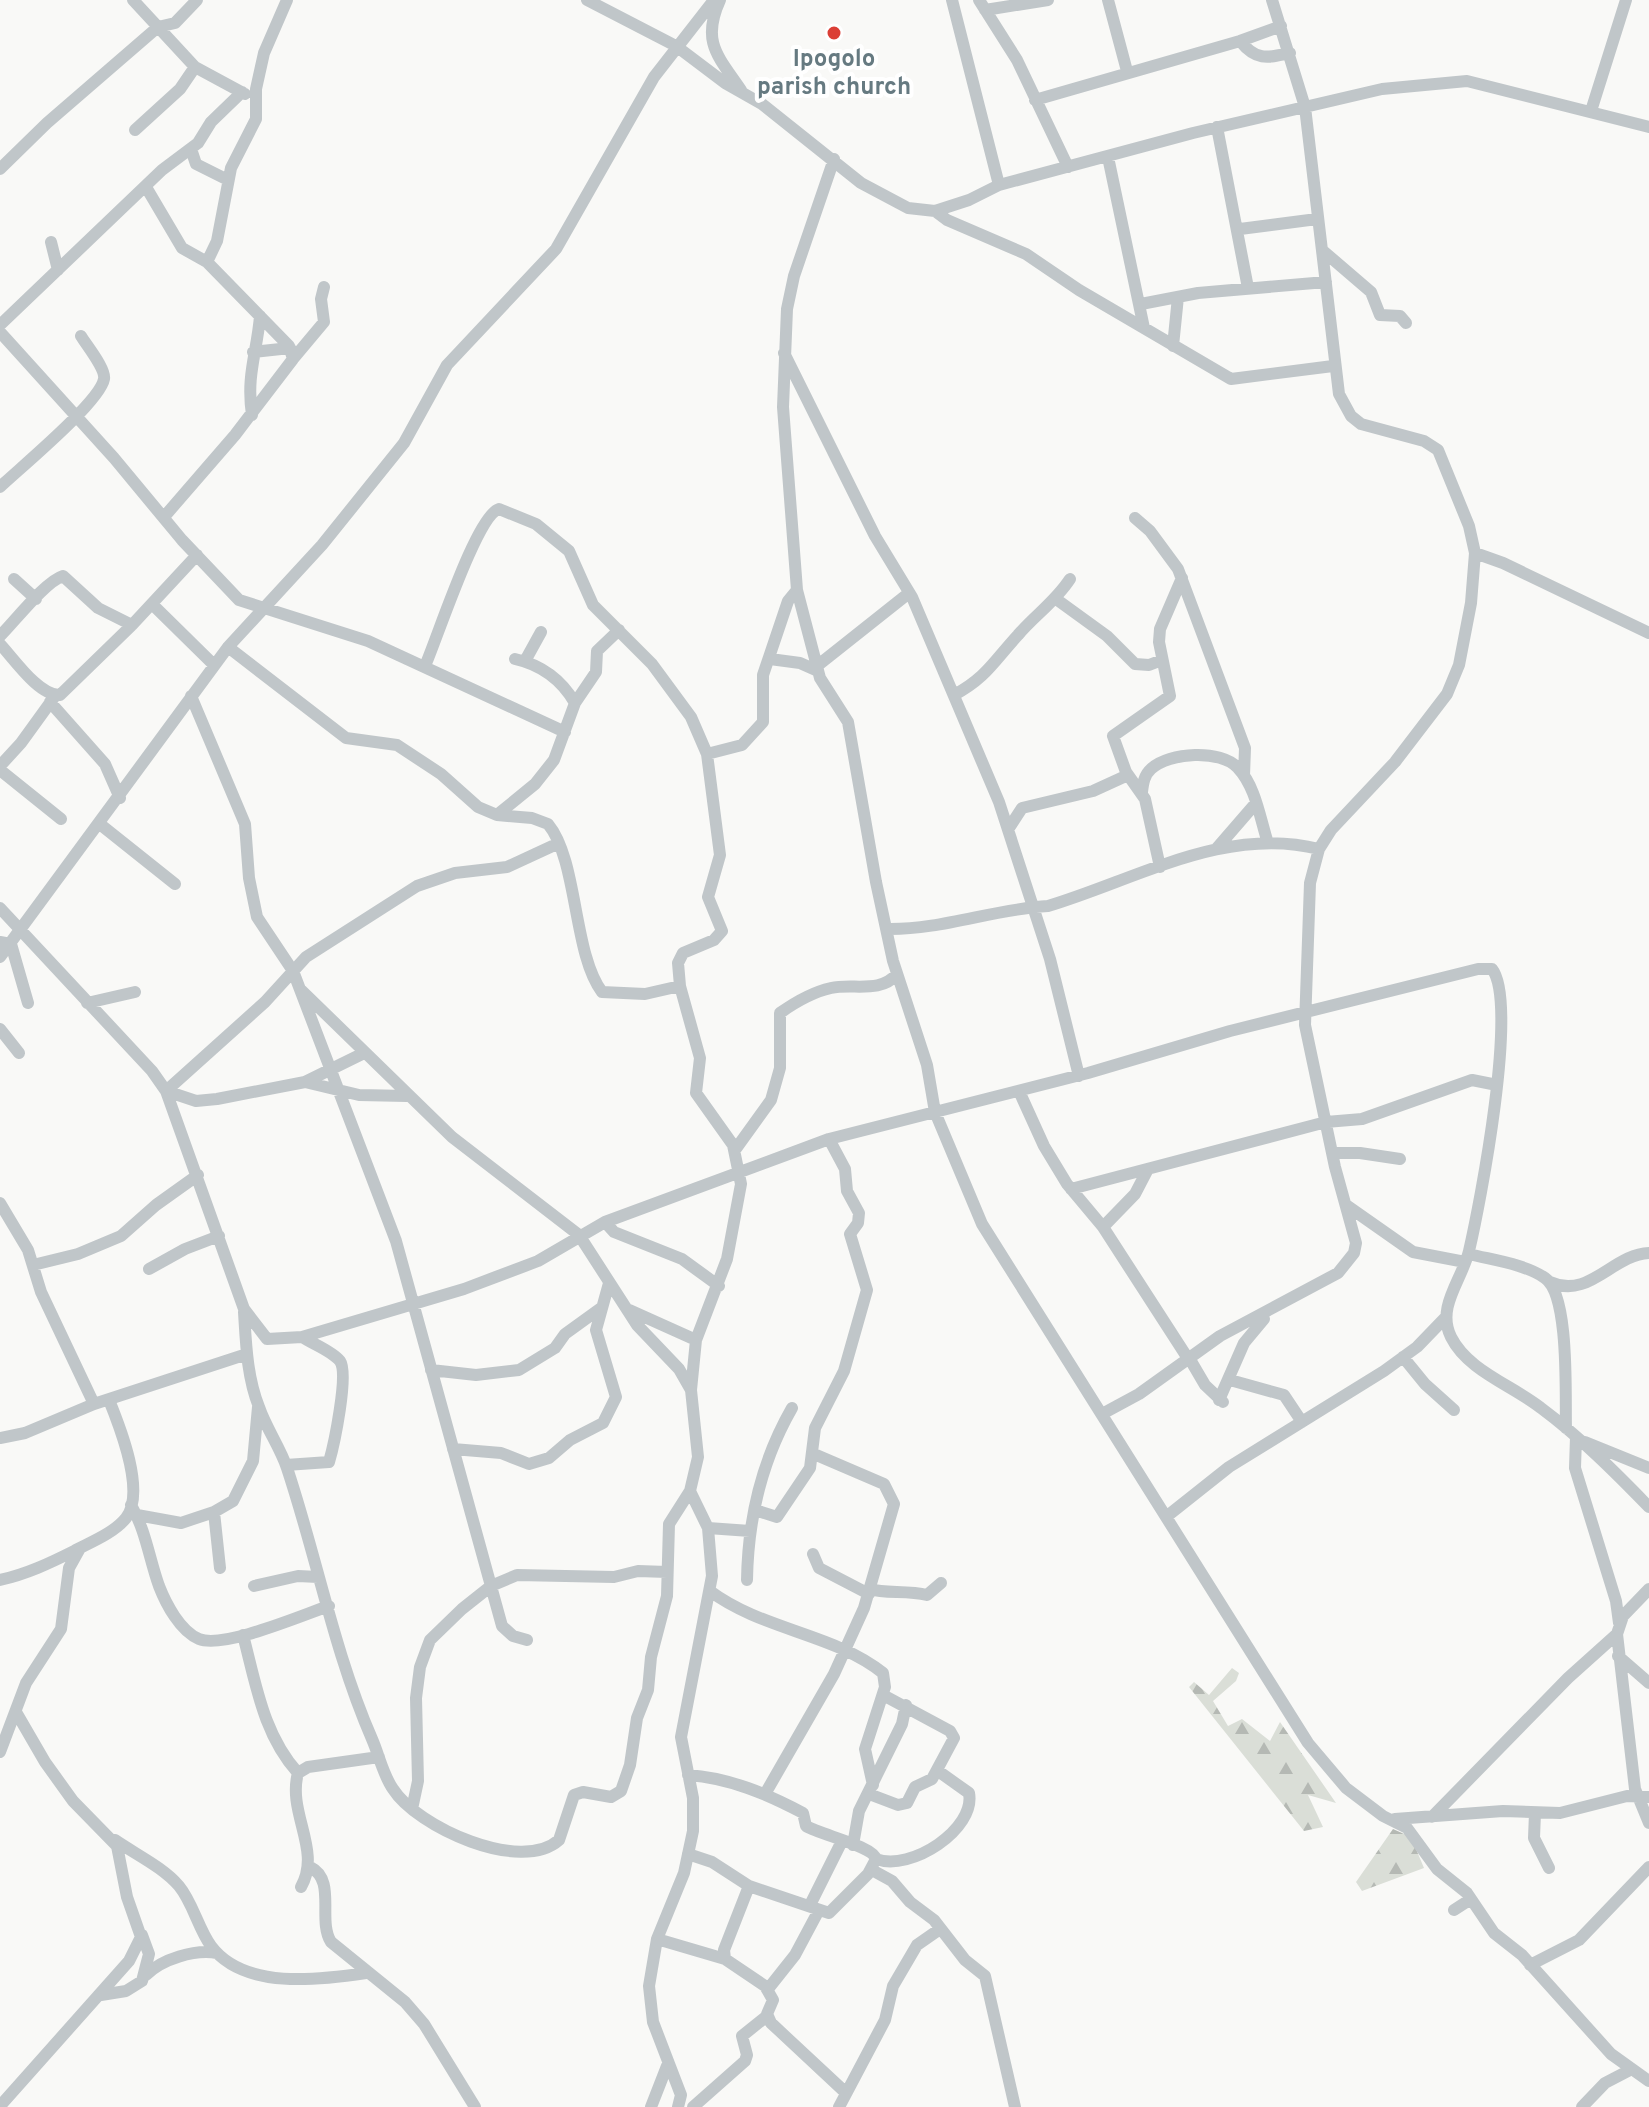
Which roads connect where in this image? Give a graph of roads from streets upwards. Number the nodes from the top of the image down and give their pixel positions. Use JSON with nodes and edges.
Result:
{"nodes":[{"id":1,"x":133,"y":0,"type":"edge"},
{"id":2,"x":197,"y":0,"type":"edge"},
{"id":3,"x":287,"y":0,"type":"edge"},
{"id":4,"x":587,"y":0,"type":"edge"},
{"id":5,"x":717,"y":0,"type":"edge"},
{"id":6,"x":952,"y":0,"type":"edge"},
{"id":7,"x":1048,"y":0,"type":"edge"},
{"id":8,"x":1108,"y":0,"type":"edge"},
{"id":9,"x":1272,"y":0,"type":"edge"},
{"id":10,"x":1626,"y":0,"type":"edge"},
{"id":11,"x":982,"y":5,"type":"edge"},
{"id":12,"x":1281,"y":26,"type":"junction"},
{"id":13,"x":158,"y":27,"type":"junction"},
{"id":14,"x":1240,"y":41,"type":"junction"},
{"id":15,"x":676,"y":46,"type":"junction"},
{"id":16,"x":1290,"y":53,"type":"junction"},
{"id":17,"x":262,"y":66,"type":"junction"},
{"id":18,"x":195,"y":67,"type":"junction"},
{"id":19,"x":1127,"y":71,"type":"junction"},
{"id":20,"x":241,"y":91,"type":"junction"},
{"id":21,"x":744,"y":94,"type":"junction"},
{"id":22,"x":1035,"y":100,"type":"junction"},
{"id":23,"x":255,"y":102,"type":"junction"},
{"id":24,"x":1305,"y":107,"type":"junction"},
{"id":25,"x":1591,"y":111,"type":"junction"},
{"id":26,"x":1217,"y":127,"type":"junction"},
{"id":27,"x":1649,"y":127,"type":"edge"},
{"id":28,"x":135,"y":130,"type":"dead end"},
{"id":29,"x":191,"y":149,"type":"junction"},
{"id":30,"x":1108,"y":157,"type":"junction"},
{"id":31,"x":834,"y":159,"type":"junction"},
{"id":32,"x":1068,"y":167,"type":"junction"},
{"id":33,"x":0,"y":169,"type":"edge"},
{"id":34,"x":228,"y":180,"type":"junction"},
{"id":35,"x":999,"y":185,"type":"junction"},
{"id":36,"x":146,"y":187,"type":"junction"},
{"id":37,"x":935,"y":211,"type":"junction"},
{"id":38,"x":1317,"y":219,"type":"junction"},
{"id":39,"x":1240,"y":229,"type":"junction"},
{"id":40,"x":51,"y":242,"type":"dead end"},
{"id":41,"x":1322,"y":250,"type":"junction"},
{"id":42,"x":207,"y":262,"type":"junction"},
{"id":43,"x":58,"y":270,"type":"junction"},
{"id":44,"x":1326,"y":282,"type":"junction"},
{"id":45,"x":324,"y":287,"type":"dead end"},
{"id":46,"x":1248,"y":288,"type":"junction"},
{"id":47,"x":1178,"y":297,"type":"junction"},
{"id":48,"x":1141,"y":304,"type":"junction"},
{"id":49,"x":260,"y":316,"type":"junction"},
{"id":50,"x":1406,"y":323,"type":"dead end"},
{"id":51,"x":0,"y":325,"type":"edge"},
{"id":52,"x":1144,"y":328,"type":"junction"},
{"id":53,"x":0,"y":332,"type":"edge"},
{"id":54,"x":81,"y":336,"type":"dead end"},
{"id":55,"x":1173,"y":346,"type":"junction"},
{"id":56,"x":253,"y":352,"type":"junction"},
{"id":57,"x":784,"y":353,"type":"junction"},
{"id":58,"x":291,"y":354,"type":"junction"},
{"id":59,"x":1333,"y":366,"type":"junction"},
{"id":60,"x":252,"y":415,"type":"junction"},
{"id":61,"x":77,"y":417,"type":"junction"},
{"id":62,"x":0,"y":487,"type":"edge"},
{"id":63,"x":164,"y":517,"type":"junction"},
{"id":64,"x":1135,"y":518,"type":"dead end"},
{"id":65,"x":1475,"y":553,"type":"junction"},
{"id":66,"x":197,"y":555,"type":"junction"},
{"id":67,"x":1182,"y":578,"type":"junction"},
{"id":68,"x":14,"y":579,"type":"dead end"},
{"id":69,"x":1070,"y":579,"type":"dead end"},
{"id":70,"x":797,"y":590,"type":"junction"},
{"id":71,"x":909,"y":593,"type":"junction"},
{"id":72,"x":36,"y":599,"type":"junction"},
{"id":73,"x":1056,"y":599,"type":"junction"},
{"id":74,"x":152,"y":604,"type":"junction"},
{"id":75,"x":267,"y":608,"type":"junction"},
{"id":76,"x":132,"y":625,"type":"junction"},
{"id":77,"x":619,"y":630,"type":"junction"},
{"id":78,"x":541,"y":632,"type":"dead end"},
{"id":79,"x":1649,"y":633,"type":"edge"},
{"id":80,"x":0,"y":636,"type":"edge"},
{"id":81,"x":0,"y":644,"type":"edge"},
{"id":82,"x":228,"y":647,"type":"junction"},
{"id":83,"x":770,"y":659,"type":"junction"},
{"id":84,"x":1162,"y":660,"type":"junction"},
{"id":85,"x":214,"y":665,"type":"junction"},
{"id":86,"x":425,"y":666,"type":"junction"},
{"id":87,"x":818,"y":668,"type":"junction"},
{"id":88,"x":954,"y":695,"type":"junction"},
{"id":89,"x":191,"y":696,"type":"junction"},
{"id":90,"x":52,"y":699,"type":"junction"},
{"id":91,"x":575,"y":703,"type":"junction"},
{"id":92,"x":565,"y":732,"type":"junction"},
{"id":93,"x":707,"y":754,"type":"junction"},
{"id":94,"x":0,"y":768,"type":"edge"},
{"id":95,"x":1128,"y":775,"type":"junction"},
{"id":96,"x":1244,"y":776,"type":"junction"},
{"id":97,"x":1142,"y":792,"type":"junction"},
{"id":98,"x":120,"y":798,"type":"junction"},
{"id":99,"x":1256,"y":803,"type":"junction"},
{"id":100,"x":497,"y":815,"type":"junction"},
{"id":101,"x":61,"y":819,"type":"dead end"},
{"id":102,"x":101,"y":825,"type":"junction"},
{"id":103,"x":1009,"y":828,"type":"junction"},
{"id":104,"x":559,"y":843,"type":"junction"},
{"id":105,"x":1268,"y":843,"type":"junction"},
{"id":106,"x":1217,"y":848,"type":"junction"},
{"id":107,"x":1319,"y":849,"type":"junction"},
{"id":108,"x":1160,"y":867,"type":"junction"},
{"id":109,"x":175,"y":884,"type":"dead end"},
{"id":110,"x":1033,"y":907,"type":"junction"},
{"id":111,"x":0,"y":908,"type":"edge"},
{"id":112,"x":887,"y":929,"type":"junction"},
{"id":113,"x":22,"y":931,"type":"junction"},
{"id":114,"x":5,"y":943,"type":"edge"},
{"id":115,"x":0,"y":957,"type":"edge"},
{"id":116,"x":293,"y":971,"type":"junction"},
{"id":117,"x":897,"y":974,"type":"junction"},
{"id":118,"x":680,"y":986,"type":"junction"},
{"id":119,"x":300,"y":989,"type":"junction"},
{"id":120,"x":135,"y":992,"type":"dead end"},
{"id":121,"x":28,"y":1003,"type":"dead end"},
{"id":122,"x":87,"y":1003,"type":"junction"},
{"id":123,"x":1305,"y":1012,"type":"junction"},
{"id":124,"x":0,"y":1029,"type":"edge"},
{"id":125,"x":19,"y":1053,"type":"dead end"},
{"id":126,"x":364,"y":1053,"type":"junction"},
{"id":127,"x":331,"y":1070,"type":"junction"},
{"id":128,"x":1079,"y":1076,"type":"junction"},
{"id":129,"x":305,"y":1082,"type":"junction"},
{"id":130,"x":1497,"y":1085,"type":"junction"},
{"id":131,"x":166,"y":1091,"type":"junction"},
{"id":132,"x":340,"y":1091,"type":"junction"},
{"id":133,"x":1019,"y":1091,"type":"junction"},
{"id":134,"x":407,"y":1096,"type":"junction"},
{"id":135,"x":935,"y":1112,"type":"junction"},
{"id":136,"x":1326,"y":1122,"type":"junction"},
{"id":137,"x":829,"y":1139,"type":"junction"},
{"id":138,"x":735,"y":1150,"type":"junction"},
{"id":139,"x":1332,"y":1153,"type":"junction"},
{"id":140,"x":1400,"y":1159,"type":"dead end"},
{"id":141,"x":1148,"y":1169,"type":"junction"},
{"id":142,"x":740,"y":1171,"type":"junction"},
{"id":143,"x":198,"y":1175,"type":"junction"},
{"id":144,"x":1071,"y":1189,"type":"junction"},
{"id":145,"x":0,"y":1203,"type":"edge"},
{"id":146,"x":1346,"y":1205,"type":"junction"},
{"id":147,"x":11,"y":1221,"type":"junction"},
{"id":148,"x":605,"y":1222,"type":"junction"},
{"id":149,"x":1103,"y":1227,"type":"junction"},
{"id":150,"x":0,"y":1232,"type":"edge"},
{"id":151,"x":579,"y":1235,"type":"junction"},
{"id":152,"x":219,"y":1236,"type":"junction"},
{"id":153,"x":1649,"y":1253,"type":"edge"},
{"id":154,"x":1467,"y":1258,"type":"junction"},
{"id":155,"x":33,"y":1265,"type":"junction"},
{"id":156,"x":149,"y":1269,"type":"dead end"},
{"id":157,"x":1550,"y":1282,"type":"junction"},
{"id":158,"x":609,"y":1283,"type":"junction"},
{"id":159,"x":719,"y":1286,"type":"junction"},
{"id":160,"x":413,"y":1305,"type":"junction"},
{"id":161,"x":603,"y":1307,"type":"junction"},
{"id":162,"x":244,"y":1309,"type":"junction"},
{"id":163,"x":627,"y":1309,"type":"junction"},
{"id":164,"x":1269,"y":1313,"type":"junction"},
{"id":165,"x":1445,"y":1318,"type":"junction"},
{"id":166,"x":302,"y":1337,"type":"junction"},
{"id":167,"x":696,"y":1340,"type":"junction"},
{"id":168,"x":247,"y":1354,"type":"junction"},
{"id":169,"x":1187,"y":1356,"type":"junction"},
{"id":170,"x":1403,"y":1357,"type":"junction"},
{"id":171,"x":431,"y":1370,"type":"junction"},
{"id":172,"x":1230,"y":1380,"type":"junction"},
{"id":173,"x":691,"y":1390,"type":"junction"},
{"id":174,"x":109,"y":1400,"type":"junction"},
{"id":175,"x":94,"y":1404,"type":"junction"},
{"id":176,"x":258,"y":1407,"type":"junction"},
{"id":177,"x":792,"y":1408,"type":"dead end"},
{"id":178,"x":1454,"y":1410,"type":"dead end"},
{"id":179,"x":1102,"y":1414,"type":"junction"},
{"id":180,"x":1302,"y":1422,"type":"junction"},
{"id":181,"x":1575,"y":1435,"type":"junction"},
{"id":182,"x":0,"y":1438,"type":"edge"},
{"id":183,"x":453,"y":1449,"type":"junction"},
{"id":184,"x":814,"y":1454,"type":"junction"},
{"id":185,"x":286,"y":1465,"type":"junction"},
{"id":186,"x":1649,"y":1468,"type":"edge"},
{"id":187,"x":690,"y":1491,"type":"junction"},
{"id":188,"x":1649,"y":1507,"type":"edge"},
{"id":189,"x":134,"y":1510,"type":"junction"},
{"id":190,"x":755,"y":1510,"type":"junction"},
{"id":191,"x":214,"y":1512,"type":"junction"},
{"id":192,"x":1166,"y":1517,"type":"junction"},
{"id":193,"x":708,"y":1528,"type":"junction"},
{"id":194,"x":750,"y":1531,"type":"junction"},
{"id":195,"x":81,"y":1547,"type":"junction"},
{"id":196,"x":813,"y":1554,"type":"dead end"},
{"id":197,"x":220,"y":1568,"type":"dead end"},
{"id":198,"x":667,"y":1572,"type":"junction"},
{"id":199,"x":318,"y":1577,"type":"junction"},
{"id":200,"x":0,"y":1580,"type":"edge"},
{"id":201,"x":747,"y":1580,"type":"dead end"},
{"id":202,"x":941,"y":1583,"type":"dead end"},
{"id":203,"x":254,"y":1586,"type":"dead end"},
{"id":204,"x":491,"y":1586,"type":"junction"},
{"id":205,"x":1649,"y":1589,"type":"edge"},
{"id":206,"x":710,"y":1591,"type":"junction"},
{"id":207,"x":870,"y":1592,"type":"junction"},
{"id":208,"x":329,"y":1606,"type":"junction"},
{"id":209,"x":1618,"y":1628,"type":"junction"},
{"id":210,"x":243,"y":1635,"type":"junction"},
{"id":211,"x":527,"y":1640,"type":"dead end"},
{"id":212,"x":843,"y":1652,"type":"junction"},
{"id":213,"x":1618,"y":1656,"type":"junction"},
{"id":214,"x":1649,"y":1683,"type":"edge"},
{"id":215,"x":883,"y":1695,"type":"junction"},
{"id":216,"x":906,"y":1705,"type":"junction"},
{"id":217,"x":16,"y":1712,"type":"junction"},
{"id":218,"x":0,"y":1752,"type":"edge"},
{"id":219,"x":379,"y":1757,"type":"junction"},
{"id":220,"x":938,"y":1771,"type":"junction"},
{"id":221,"x":298,"y":1773,"type":"junction"},
{"id":222,"x":688,"y":1775,"type":"junction"},
{"id":223,"x":871,"y":1789,"type":"junction"},
{"id":224,"x":765,"y":1794,"type":"junction"},
{"id":225,"x":1643,"y":1796,"type":"edge"},
{"id":226,"x":412,"y":1809,"type":"junction"},
{"id":227,"x":1535,"y":1813,"type":"junction"},
{"id":228,"x":1432,"y":1817,"type":"junction"},
{"id":229,"x":1391,"y":1818,"type":"junction"},
{"id":230,"x":1649,"y":1823,"type":"edge"},
{"id":231,"x":108,"y":1835,"type":"junction"},
{"id":232,"x":847,"y":1843,"type":"junction"},
{"id":233,"x":688,"y":1854,"type":"junction"},
{"id":234,"x":874,"y":1864,"type":"junction"},
{"id":235,"x":310,"y":1867,"type":"junction"},
{"id":236,"x":1649,"y":1867,"type":"edge"},
{"id":237,"x":1549,"y":1868,"type":"dead end"},
{"id":238,"x":749,"y":1886,"type":"junction"},
{"id":239,"x":301,"y":1887,"type":"dead end"},
{"id":240,"x":1471,"y":1899,"type":"junction"},
{"id":241,"x":814,"y":1908,"type":"junction"},
{"id":242,"x":1454,"y":1910,"type":"dead end"},
{"id":243,"x":940,"y":1929,"type":"junction"},
{"id":244,"x":141,"y":1933,"type":"junction"},
{"id":245,"x":657,"y":1939,"type":"junction"},
{"id":246,"x":217,"y":1953,"type":"junction"},
{"id":247,"x":725,"y":1959,"type":"junction"},
{"id":248,"x":1530,"y":1965,"type":"junction"},
{"id":249,"x":366,"y":1973,"type":"junction"},
{"id":250,"x":146,"y":1975,"type":"junction"},
{"id":251,"x":768,"y":1989,"type":"junction"},
{"id":252,"x":101,"y":1995,"type":"junction"},
{"id":253,"x":767,"y":2016,"type":"junction"},
{"id":254,"x":667,"y":2066,"type":"junction"},
{"id":255,"x":1630,"y":2070,"type":"junction"},
{"id":256,"x":1649,"y":2081,"type":"edge"},
{"id":257,"x":843,"y":2099,"type":"edge"},
{"id":258,"x":0,"y":2106,"type":"edge"},
{"id":259,"x":475,"y":2107,"type":"edge"},
{"id":260,"x":651,"y":2107,"type":"edge"},
{"id":261,"x":678,"y":2107,"type":"edge"},
{"id":262,"x":693,"y":2107,"type":"edge"},
{"id":263,"x":856,"y":2107,"type":"edge"},
{"id":264,"x":1015,"y":2107,"type":"edge"},
{"id":265,"x":1582,"y":2107,"type":"edge"}],
"edges":[{"from":1,"to":13,"type":"street"},
{"from":2,"to":13,"type":"street"},
{"from":3,"to":17,"type":"street"},
{"from":4,"to":15,"type":"street"},
{"from":5,"to":15,"type":"street"},
{"from":5,"to":21,"type":"street"},
{"from":6,"to":35,"type":"street"},
{"from":7,"to":11,"type":"street"},
{"from":8,"to":19,"type":"street"},
{"from":9,"to":12,"type":"street"},
{"from":10,"to":25,"type":"street"},
{"from":11,"to":22,"type":"street"},
{"from":12,"to":14,"type":"street"},
{"from":12,"to":16,"type":"street"},
{"from":13,"to":18,"type":"street"},
{"from":13,"to":33,"type":"street"},
{"from":14,"to":16,"type":"street"},
{"from":14,"to":19,"type":"street"},
{"from":15,"to":21,"type":"street"},
{"from":15,"to":75,"type":"street"},
{"from":16,"to":24,"type":"street"},
{"from":17,"to":20,"type":"street"},
{"from":17,"to":23,"type":"street"},
{"from":18,"to":20,"type":"street"},
{"from":18,"to":28,"type":"street"},
{"from":19,"to":22,"type":"street"},
{"from":20,"to":23,"type":"street"},
{"from":20,"to":29,"type":"street"},
{"from":21,"to":31,"type":"street"},
{"from":22,"to":32,"type":"street"},
{"from":23,"to":34,"type":"street"},
{"from":24,"to":25,"type":"street"},
{"from":24,"to":26,"type":"street"},
{"from":24,"to":38,"type":"street"},
{"from":25,"to":27,"type":"street"},
{"from":26,"to":30,"type":"street"},
{"from":26,"to":39,"type":"street"},
{"from":29,"to":34,"type":"street"},
{"from":29,"to":36,"type":"street"},
{"from":30,"to":32,"type":"street"},
{"from":30,"to":48,"type":"street"},
{"from":31,"to":37,"type":"street"},
{"from":31,"to":57,"type":"street"},
{"from":32,"to":35,"type":"street"},
{"from":34,"to":42,"type":"street"},
{"from":35,"to":37,"type":"street"},
{"from":36,"to":42,"type":"street"},
{"from":36,"to":43,"type":"street"},
{"from":37,"to":52,"type":"street"},
{"from":38,"to":39,"type":"street"},
{"from":38,"to":41,"type":"street"},
{"from":39,"to":46,"type":"street"},
{"from":40,"to":43,"type":"street"},
{"from":41,"to":44,"type":"street"},
{"from":41,"to":50,"type":"street"},
{"from":42,"to":49,"type":"street"},
{"from":43,"to":51,"type":"street"},
{"from":44,"to":46,"type":"street"},
{"from":44,"to":59,"type":"street"},
{"from":45,"to":58,"type":"street"},
{"from":46,"to":47,"type":"street"},
{"from":47,"to":48,"type":"street"},
{"from":47,"to":55,"type":"street"},
{"from":48,"to":52,"type":"street"},
{"from":49,"to":56,"type":"street"},
{"from":49,"to":58,"type":"street"},
{"from":52,"to":55,"type":"street"},
{"from":53,"to":61,"type":"street"},
{"from":54,"to":61,"type":"street"},
{"from":55,"to":59,"type":"street"},
{"from":56,"to":58,"type":"street"},
{"from":56,"to":60,"type":"street"},
{"from":57,"to":70,"type":"street"},
{"from":57,"to":71,"type":"street"},
{"from":58,"to":60,"type":"street"},
{"from":59,"to":65,"type":"street"},
{"from":60,"to":63,"type":"street"},
{"from":61,"to":62,"type":"street"},
{"from":61,"to":63,"type":"street"},
{"from":63,"to":66,"type":"street"},
{"from":64,"to":67,"type":"street"},
{"from":65,"to":79,"type":"street"},
{"from":65,"to":107,"type":"street"},
{"from":66,"to":74,"type":"street"},
{"from":66,"to":75,"type":"street"},
{"from":67,"to":84,"type":"street"},
{"from":67,"to":96,"type":"street"},
{"from":68,"to":72,"type":"street"},
{"from":69,"to":73,"type":"street"},
{"from":70,"to":83,"type":"street"},
{"from":70,"to":87,"type":"street"},
{"from":71,"to":87,"type":"street"},
{"from":71,"to":88,"type":"street"},
{"from":72,"to":76,"type":"street"},
{"from":72,"to":80,"type":"street"},
{"from":73,"to":84,"type":"street"},
{"from":73,"to":88,"type":"street"},
{"from":74,"to":76,"type":"street"},
{"from":74,"to":85,"type":"street"},
{"from":75,"to":82,"type":"street"},
{"from":75,"to":86,"type":"street"},
{"from":76,"to":90,"type":"street"},
{"from":77,"to":86,"type":"street"},
{"from":77,"to":91,"type":"street"},
{"from":77,"to":93,"type":"street"},
{"from":78,"to":91,"type":"street"},
{"from":81,"to":90,"type":"street"},
{"from":82,"to":85,"type":"street"},
{"from":82,"to":100,"type":"street"},
{"from":83,"to":87,"type":"street"},
{"from":83,"to":93,"type":"street"},
{"from":84,"to":95,"type":"street"},
{"from":85,"to":89,"type":"street"},
{"from":86,"to":92,"type":"street"},
{"from":87,"to":112,"type":"street"},
{"from":88,"to":103,"type":"street"},
{"from":89,"to":98,"type":"street"},
{"from":89,"to":116,"type":"street"},
{"from":90,"to":94,"type":"street"},
{"from":90,"to":98,"type":"street"},
{"from":91,"to":92,"type":"street"},
{"from":92,"to":100,"type":"street"},
{"from":93,"to":118,"type":"street"},
{"from":94,"to":101,"type":"street"},
{"from":95,"to":97,"type":"street"},
{"from":95,"to":103,"type":"street"},
{"from":96,"to":97,"type":"street"},
{"from":96,"to":99,"type":"street"},
{"from":97,"to":108,"type":"street"},
{"from":98,"to":102,"type":"street"},
{"from":99,"to":105,"type":"street"},
{"from":99,"to":106,"type":"street"},
{"from":100,"to":104,"type":"street"},
{"from":102,"to":109,"type":"street"},
{"from":102,"to":113,"type":"street"},
{"from":103,"to":110,"type":"street"},
{"from":104,"to":116,"type":"street"},
{"from":104,"to":118,"type":"street"},
{"from":105,"to":106,"type":"street"},
{"from":105,"to":107,"type":"street"},
{"from":106,"to":108,"type":"street"},
{"from":107,"to":123,"type":"street"},
{"from":108,"to":110,"type":"street"},
{"from":110,"to":112,"type":"street"},
{"from":110,"to":128,"type":"street"},
{"from":111,"to":113,"type":"street"},
{"from":112,"to":117,"type":"street"},
{"from":113,"to":114,"type":"street"},
{"from":113,"to":122,"type":"street"},
{"from":114,"to":115,"type":"street"},
{"from":114,"to":121,"type":"street"},
{"from":116,"to":119,"type":"street"},
{"from":116,"to":131,"type":"street"},
{"from":117,"to":135,"type":"street"},
{"from":117,"to":138,"type":"street"},
{"from":118,"to":138,"type":"street"},
{"from":119,"to":126,"type":"street"},
{"from":119,"to":127,"type":"street"},
{"from":120,"to":122,"type":"street"},
{"from":122,"to":131,"type":"street"},
{"from":123,"to":128,"type":"street"},
{"from":123,"to":130,"type":"street"},
{"from":123,"to":136,"type":"street"},
{"from":124,"to":125,"type":"street"},
{"from":126,"to":127,"type":"street"},
{"from":126,"to":134,"type":"street"},
{"from":127,"to":129,"type":"street"},
{"from":127,"to":132,"type":"street"},
{"from":128,"to":133,"type":"street"},
{"from":129,"to":131,"type":"street"},
{"from":129,"to":132,"type":"street"},
{"from":130,"to":136,"type":"street"},
{"from":130,"to":154,"type":"street"},
{"from":131,"to":143,"type":"street"},
{"from":132,"to":134,"type":"street"},
{"from":132,"to":160,"type":"street"},
{"from":133,"to":135,"type":"street"},
{"from":133,"to":144,"type":"street"},
{"from":134,"to":151,"type":"street"},
{"from":135,"to":137,"type":"street"},
{"from":135,"to":179,"type":"street"},
{"from":136,"to":139,"type":"street"},
{"from":136,"to":141,"type":"street"},
{"from":137,"to":142,"type":"street"},
{"from":137,"to":184,"type":"street"},
{"from":138,"to":142,"type":"street"},
{"from":139,"to":140,"type":"street"},
{"from":139,"to":146,"type":"street"},
{"from":141,"to":144,"type":"street"},
{"from":141,"to":149,"type":"street"},
{"from":142,"to":148,"type":"street"},
{"from":142,"to":159,"type":"street"},
{"from":143,"to":152,"type":"street"},
{"from":143,"to":155,"type":"street"},
{"from":144,"to":149,"type":"street"},
{"from":145,"to":147,"type":"street"},
{"from":146,"to":154,"type":"street"},
{"from":146,"to":164,"type":"street"},
{"from":147,"to":150,"type":"street"},
{"from":147,"to":155,"type":"street"},
{"from":148,"to":151,"type":"street"},
{"from":148,"to":159,"type":"street"},
{"from":149,"to":169,"type":"street"},
{"from":151,"to":158,"type":"street"},
{"from":151,"to":160,"type":"street"},
{"from":152,"to":156,"type":"street"},
{"from":152,"to":162,"type":"street"},
{"from":153,"to":157,"type":"street"},
{"from":154,"to":157,"type":"street"},
{"from":154,"to":165,"type":"street"},
{"from":155,"to":175,"type":"street"},
{"from":157,"to":181,"type":"street"},
{"from":158,"to":161,"type":"street"},
{"from":158,"to":163,"type":"street"},
{"from":159,"to":167,"type":"street"},
{"from":160,"to":166,"type":"street"},
{"from":160,"to":171,"type":"street"},
{"from":161,"to":171,"type":"street"},
{"from":161,"to":183,"type":"street"},
{"from":162,"to":166,"type":"street"},
{"from":162,"to":168,"type":"street"},
{"from":163,"to":167,"type":"street"},
{"from":163,"to":173,"type":"street"},
{"from":164,"to":169,"type":"street"},
{"from":164,"to":172,"type":"street"},
{"from":165,"to":170,"type":"street"},
{"from":165,"to":181,"type":"street"},
{"from":166,"to":185,"type":"street"},
{"from":167,"to":173,"type":"street"},
{"from":168,"to":174,"type":"street"},
{"from":168,"to":176,"type":"street"},
{"from":169,"to":172,"type":"street"},
{"from":169,"to":179,"type":"street"},
{"from":170,"to":178,"type":"street"},
{"from":170,"to":180,"type":"street"},
{"from":171,"to":183,"type":"street"},
{"from":172,"to":180,"type":"street"},
{"from":173,"to":187,"type":"street"},
{"from":174,"to":175,"type":"street"},
{"from":174,"to":189,"type":"street"},
{"from":175,"to":182,"type":"street"},
{"from":176,"to":185,"type":"street"},
{"from":176,"to":191,"type":"street"},
{"from":177,"to":190,"type":"street"},
{"from":179,"to":192,"type":"street"},
{"from":180,"to":192,"type":"street"},
{"from":181,"to":186,"type":"street"},
{"from":181,"to":188,"type":"street"},
{"from":181,"to":209,"type":"street"},
{"from":183,"to":204,"type":"street"},
{"from":184,"to":190,"type":"street"},
{"from":184,"to":207,"type":"street"},
{"from":185,"to":199,"type":"street"},
{"from":187,"to":193,"type":"street"},
{"from":187,"to":198,"type":"street"},
{"from":189,"to":191,"type":"street"},
{"from":189,"to":195,"type":"street"},
{"from":189,"to":210,"type":"street"},
{"from":190,"to":194,"type":"street"},
{"from":191,"to":197,"type":"street"},
{"from":192,"to":229,"type":"street"},
{"from":193,"to":194,"type":"street"},
{"from":193,"to":206,"type":"street"},
{"from":194,"to":201,"type":"street"},
{"from":195,"to":200,"type":"street"},
{"from":195,"to":217,"type":"street"},
{"from":196,"to":207,"type":"street"},
{"from":198,"to":204,"type":"street"},
{"from":198,"to":226,"type":"street"},
{"from":199,"to":203,"type":"street"},
{"from":199,"to":208,"type":"street"},
{"from":202,"to":207,"type":"street"},
{"from":204,"to":211,"type":"street"},
{"from":204,"to":226,"type":"street"},
{"from":205,"to":209,"type":"street"},
{"from":206,"to":212,"type":"street"},
{"from":206,"to":222,"type":"street"},
{"from":207,"to":212,"type":"street"},
{"from":208,"to":210,"type":"street"},
{"from":208,"to":219,"type":"street"},
{"from":209,"to":213,"type":"street"},
{"from":209,"to":228,"type":"street"},
{"from":210,"to":221,"type":"street"},
{"from":212,"to":215,"type":"street"},
{"from":212,"to":224,"type":"street"},
{"from":213,"to":214,"type":"street"},
{"from":213,"to":225,"type":"street"},
{"from":215,"to":216,"type":"street"},
{"from":215,"to":223,"type":"street"},
{"from":216,"to":220,"type":"street"},
{"from":216,"to":223,"type":"street"},
{"from":217,"to":218,"type":"street"},
{"from":217,"to":231,"type":"street"},
{"from":219,"to":221,"type":"street"},
{"from":219,"to":226,"type":"street"},
{"from":220,"to":223,"type":"street"},
{"from":220,"to":234,"type":"street"},
{"from":221,"to":235,"type":"street"},
{"from":222,"to":224,"type":"street"},
{"from":222,"to":233,"type":"street"},
{"from":223,"to":232,"type":"street"},
{"from":224,"to":232,"type":"street"},
{"from":225,"to":227,"type":"street"},
{"from":225,"to":230,"type":"street"},
{"from":227,"to":228,"type":"street"},
{"from":227,"to":237,"type":"street"},
{"from":228,"to":229,"type":"street"},
{"from":229,"to":240,"type":"street"},
{"from":231,"to":244,"type":"street"},
{"from":231,"to":246,"type":"street"},
{"from":232,"to":234,"type":"street"},
{"from":232,"to":241,"type":"street"},
{"from":233,"to":238,"type":"street"},
{"from":233,"to":245,"type":"street"},
{"from":234,"to":241,"type":"street"},
{"from":234,"to":243,"type":"street"},
{"from":235,"to":239,"type":"street"},
{"from":235,"to":249,"type":"street"},
{"from":236,"to":248,"type":"street"},
{"from":238,"to":241,"type":"street"},
{"from":238,"to":247,"type":"street"},
{"from":240,"to":242,"type":"street"},
{"from":240,"to":248,"type":"street"},
{"from":241,"to":251,"type":"street"},
{"from":243,"to":257,"type":"street"},
{"from":243,"to":264,"type":"street"},
{"from":244,"to":250,"type":"street"},
{"from":244,"to":252,"type":"street"},
{"from":245,"to":247,"type":"street"},
{"from":245,"to":254,"type":"street"},
{"from":246,"to":249,"type":"street"},
{"from":246,"to":250,"type":"street"},
{"from":247,"to":251,"type":"street"},
{"from":248,"to":255,"type":"street"},
{"from":249,"to":259,"type":"street"},
{"from":250,"to":252,"type":"street"},
{"from":251,"to":253,"type":"street"},
{"from":252,"to":258,"type":"street"},
{"from":253,"to":257,"type":"street"},
{"from":253,"to":262,"type":"street"},
{"from":254,"to":260,"type":"street"},
{"from":254,"to":261,"type":"street"},
{"from":255,"to":256,"type":"street"},
{"from":255,"to":265,"type":"street"},
{"from":257,"to":263,"type":"street"}]}
